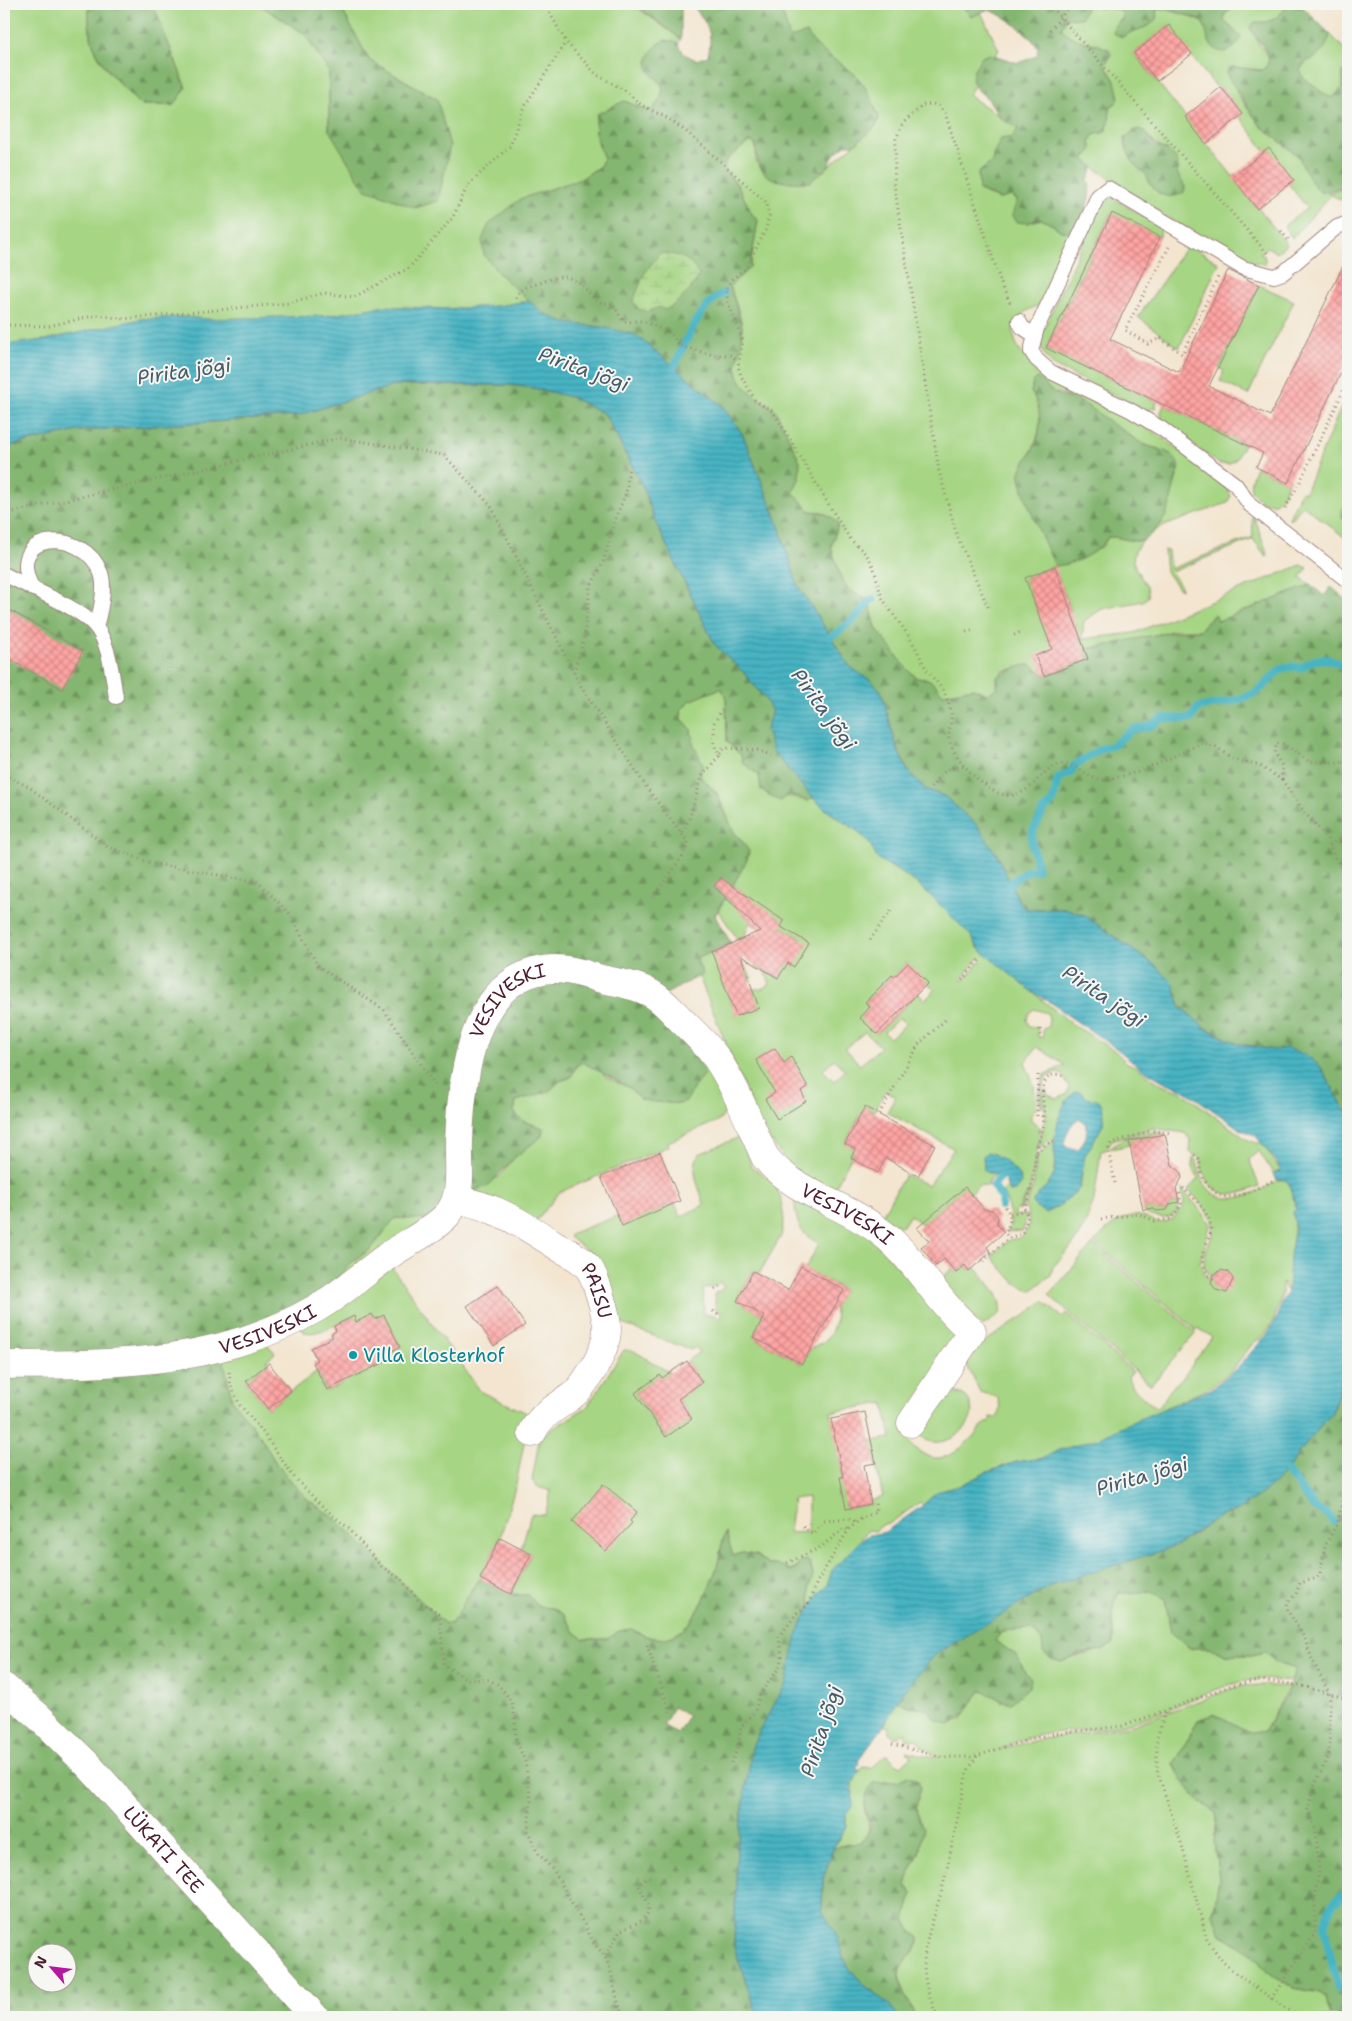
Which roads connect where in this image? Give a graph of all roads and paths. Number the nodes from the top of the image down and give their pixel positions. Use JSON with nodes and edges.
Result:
{"nodes":[{"id":1,"x":545,"y":4,"type":"edge"},
{"id":2,"x":1049,"y":4,"type":"edge"},
{"id":3,"x":1069,"y":7,"type":"dead end"},
{"id":4,"x":1050,"y":30,"type":"dead end"},
{"id":5,"x":566,"y":42,"type":"junction"},
{"id":6,"x":1348,"y":223,"type":"edge"},
{"id":7,"x":1170,"y":245,"type":"dead end"},
{"id":8,"x":1264,"y":249,"type":"dead end"},
{"id":9,"x":1227,"y":258,"type":"junction"},
{"id":10,"x":516,"y":298,"type":"dead end"},
{"id":11,"x":1019,"y":322,"type":"joint"},
{"id":12,"x":4,"y":326,"type":"edge"},
{"id":13,"x":1034,"y":335,"type":"junction"},
{"id":14,"x":738,"y":360,"type":"junction"},
{"id":15,"x":1348,"y":381,"type":"edge"},
{"id":16,"x":630,"y":468,"type":"dead end"},
{"id":17,"x":4,"y":514,"type":"edge"},
{"id":18,"x":1276,"y":523,"type":"junction"},
{"id":19,"x":4,"y":574,"type":"edge"},
{"id":20,"x":1348,"y":581,"type":"edge"},
{"id":21,"x":33,"y":589,"type":"junction"},
{"id":22,"x":988,"y":607,"type":"dead end"},
{"id":23,"x":96,"y":627,"type":"junction"},
{"id":24,"x":974,"y":630,"type":"dead end"},
{"id":25,"x":966,"y":632,"type":"dead end"},
{"id":26,"x":1021,"y":632,"type":"dead end"},
{"id":27,"x":1014,"y":635,"type":"dead end"},
{"id":28,"x":573,"y":672,"type":"junction"},
{"id":29,"x":116,"y":697,"type":"dead end"},
{"id":30,"x":722,"y":710,"type":"dead end"},
{"id":31,"x":720,"y":754,"type":"junction"},
{"id":32,"x":771,"y":756,"type":"dead end"},
{"id":33,"x":1348,"y":762,"type":"edge"},
{"id":34,"x":965,"y":766,"type":"junction"},
{"id":35,"x":4,"y":775,"type":"edge"},
{"id":36,"x":1282,"y":780,"type":"junction"},
{"id":37,"x":931,"y":788,"type":"dead end"},
{"id":38,"x":1348,"y":831,"type":"edge"},
{"id":39,"x":682,"y":832,"type":"junction"},
{"id":40,"x":1330,"y":846,"type":"junction"},
{"id":41,"x":1348,"y":880,"type":"edge"},
{"id":42,"x":651,"y":900,"type":"dead end"},
{"id":43,"x":891,"y":911,"type":"dead end"},
{"id":44,"x":870,"y":940,"type":"dead end"},
{"id":45,"x":980,"y":959,"type":"dead end"},
{"id":46,"x":962,"y":980,"type":"dead end"},
{"id":47,"x":945,"y":1020,"type":"dead end"},
{"id":48,"x":1040,"y":1028,"type":"dead end"},
{"id":49,"x":1040,"y":1038,"type":"dead end"},
{"id":50,"x":1038,"y":1075,"type":"dead end"},
{"id":51,"x":1063,"y":1076,"type":"dead end"},
{"id":52,"x":879,"y":1114,"type":"dead end"},
{"id":53,"x":1044,"y":1116,"type":"junction"},
{"id":54,"x":460,"y":1122,"type":"junction"},
{"id":55,"x":1169,"y":1133,"type":"dead end"},
{"id":56,"x":1054,"y":1141,"type":"dead end"},
{"id":57,"x":1036,"y":1155,"type":"junction"},
{"id":58,"x":1194,"y":1155,"type":"dead end"},
{"id":59,"x":1276,"y":1179,"type":"dead end"},
{"id":60,"x":1115,"y":1183,"type":"dead end"},
{"id":61,"x":457,"y":1200,"type":"junction"},
{"id":62,"x":1005,"y":1207,"type":"dead end"},
{"id":63,"x":1025,"y":1210,"type":"junction"},
{"id":64,"x":1010,"y":1214,"type":"junction"},
{"id":65,"x":1101,"y":1219,"type":"dead end"},
{"id":66,"x":1009,"y":1238,"type":"junction"},
{"id":67,"x":983,"y":1261,"type":"dead end"},
{"id":68,"x":1214,"y":1279,"type":"dead end"},
{"id":69,"x":722,"y":1285,"type":"dead end"},
{"id":70,"x":715,"y":1289,"type":"dead end"},
{"id":71,"x":713,"y":1311,"type":"dead end"},
{"id":72,"x":721,"y":1317,"type":"dead end"},
{"id":73,"x":225,"y":1348,"type":"junction"},
{"id":74,"x":4,"y":1365,"type":"edge"},
{"id":75,"x":911,"y":1423,"type":"dead end"},
{"id":76,"x":532,"y":1433,"type":"dead end"},
{"id":77,"x":1348,"y":1494,"type":"edge"},
{"id":78,"x":875,"y":1501,"type":"dead end"},
{"id":79,"x":856,"y":1523,"type":"junction"},
{"id":80,"x":803,"y":1526,"type":"dead end"},
{"id":81,"x":848,"y":1530,"type":"junction"},
{"id":82,"x":787,"y":1563,"type":"dead end"},
{"id":83,"x":647,"y":1645,"type":"dead end"},
{"id":84,"x":4,"y":1687,"type":"edge"},
{"id":85,"x":1330,"y":1694,"type":"junction"},
{"id":86,"x":1348,"y":1699,"type":"edge"},
{"id":87,"x":670,"y":1712,"type":"dead end"},
{"id":88,"x":1165,"y":1712,"type":"junction"},
{"id":89,"x":892,"y":1744,"type":"dead end"},
{"id":90,"x":978,"y":1756,"type":"junction"},
{"id":91,"x":731,"y":1762,"type":"dead end"},
{"id":92,"x":650,"y":1877,"type":"dead end"},
{"id":93,"x":606,"y":1955,"type":"junction"},
{"id":94,"x":1348,"y":1989,"type":"edge"},
{"id":95,"x":1271,"y":1999,"type":"junction"},
{"id":96,"x":618,"y":2002,"type":"junction"},
{"id":97,"x":315,"y":2017,"type":"edge"},
{"id":98,"x":615,"y":2017,"type":"edge"},
{"id":99,"x":625,"y":2017,"type":"edge"},
{"id":100,"x":938,"y":2017,"type":"edge"},
{"id":101,"x":1299,"y":2017,"type":"edge"},
{"id":102,"x":1338,"y":2017,"type":"edge"}],
"edges":[{"from":1,"to":5,"type":"path"},
{"from":2,"to":8,"type":"path"},
{"from":3,"to":4,"type":"path","bridge":true},
{"from":5,"to":12,"type":"path"},
{"from":5,"to":14,"type":"path"},
{"from":6,"to":9,"type":"lane"},
{"from":7,"to":9,"type":"path"},
{"from":9,"to":13,"type":"lane"},
{"from":10,"to":14,"type":"path"},
{"from":11,"to":13,"type":"lane"},
{"from":11,"to":22,"type":"path"},
{"from":13,"to":18,"type":"lane"},
{"from":14,"to":34,"type":"path"},
{"from":15,"to":18,"type":"path"},
{"from":16,"to":28,"type":"path"},
{"from":17,"to":28,"type":"path"},
{"from":18,"to":20,"type":"lane"},
{"from":19,"to":21,"type":"lane"},
{"from":21,"to":23,"type":"lane"},
{"from":21,"to":23,"type":"lane"},
{"from":23,"to":29,"type":"lane"},
{"from":24,"to":25,"type":"path"},
{"from":26,"to":27,"type":"path"},
{"from":28,"to":39,"type":"path"},
{"from":30,"to":31,"type":"path"},
{"from":31,"to":32,"type":"path"},
{"from":31,"to":39,"type":"path"},
{"from":33,"to":36,"type":"path"},
{"from":34,"to":36,"type":"path"},
{"from":34,"to":37,"type":"path"},
{"from":35,"to":54,"type":"path"},
{"from":36,"to":40,"type":"path"},
{"from":38,"to":40,"type":"path"},
{"from":39,"to":42,"type":"path"},
{"from":40,"to":41,"type":"path"},
{"from":43,"to":44,"type":"path"},
{"from":45,"to":46,"type":"path"},
{"from":47,"to":52,"type":"path"},
{"from":48,"to":49,"type":"path"},
{"from":50,"to":53,"type":"path"},
{"from":51,"to":53,"type":"path"},
{"from":53,"to":57,"type":"path"},
{"from":54,"to":61,"type":"street","name":"VESIVESKI"},
{"from":54,"to":75,"type":"street","name":"VESIVESKI"},
{"from":55,"to":60,"type":"path"},
{"from":56,"to":57,"type":"path"},
{"from":57,"to":63,"type":"path"},
{"from":58,"to":59,"type":"path"},
{"from":61,"to":73,"type":"street","name":"VESIVESKI"},
{"from":61,"to":76,"type":"street","name":"PAISU"},
{"from":62,"to":64,"type":"path"},
{"from":63,"to":64,"type":"path"},
{"from":63,"to":66,"type":"path"},
{"from":64,"to":66,"type":"path"},
{"from":65,"to":68,"type":"path"},
{"from":66,"to":67,"type":"path"},
{"from":69,"to":70,"type":"path"},
{"from":71,"to":72,"type":"path"},
{"from":73,"to":74,"type":"street","name":"VESIVESKI"},
{"from":73,"to":93,"type":"path"},
{"from":77,"to":85,"type":"path"},
{"from":78,"to":79,"type":"path"},
{"from":79,"to":80,"type":"path"},
{"from":79,"to":81,"type":"path"},
{"from":81,"to":82,"type":"path"},
{"from":81,"to":91,"type":"path"},
{"from":83,"to":87,"type":"path"},
{"from":84,"to":97,"type":"street","name":"LÜKATI TEE"},
{"from":85,"to":86,"type":"path"},
{"from":85,"to":88,"type":"path"},
{"from":85,"to":95,"type":"path"},
{"from":88,"to":90,"type":"path"},
{"from":88,"to":95,"type":"path"},
{"from":89,"to":90,"type":"path"},
{"from":90,"to":100,"type":"path"},
{"from":92,"to":93,"type":"path"},
{"from":93,"to":96,"type":"path"},
{"from":94,"to":102,"type":"path"},
{"from":95,"to":101,"type":"path"},
{"from":96,"to":98,"type":"path"},
{"from":96,"to":99,"type":"path"}]}
